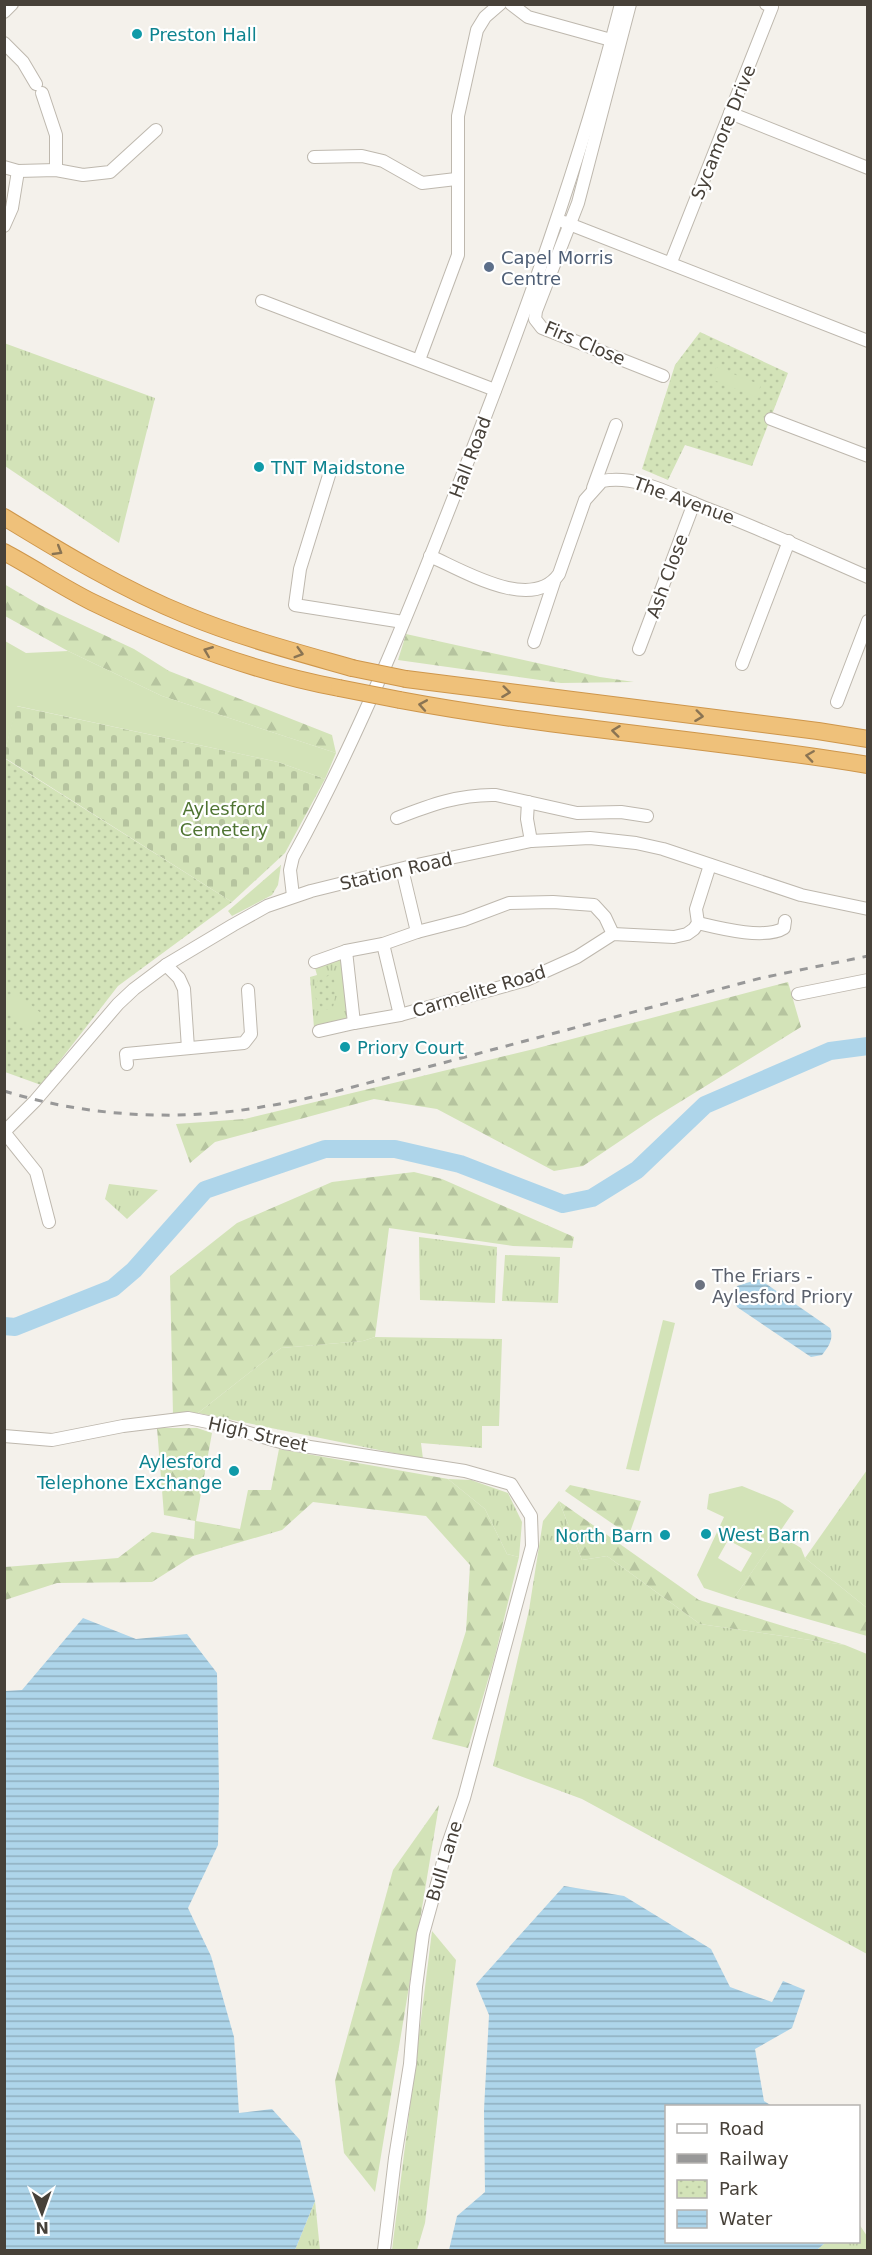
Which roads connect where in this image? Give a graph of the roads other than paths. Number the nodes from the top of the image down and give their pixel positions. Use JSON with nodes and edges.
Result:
{"nodes":[{"id":1,"x":12,"y":4,"type":"edge"},
{"id":2,"x":500,"y":4,"type":"edge"},
{"id":3,"x":510,"y":4,"type":"edge"},
{"id":4,"x":621,"y":4,"type":"edge"},
{"id":5,"x":630,"y":4,"type":"edge"},
{"id":6,"x":771,"y":5,"type":"edge"},
{"id":7,"x":4,"y":12,"type":"edge"},
{"id":8,"x":611,"y":40,"type":"junction"},
{"id":9,"x":4,"y":43,"type":"edge"},
{"id":10,"x":730,"y":113,"type":"junction"},
{"id":11,"x":156,"y":130,"type":"dead end"},
{"id":12,"x":314,"y":157,"type":"dead end"},
{"id":13,"x":4,"y":167,"type":"edge"},
{"id":14,"x":867,"y":168,"type":"edge"},
{"id":15,"x":56,"y":170,"type":"junction"},
{"id":16,"x":18,"y":171,"type":"junction"},
{"id":17,"x":456,"y":179,"type":"junction"},
{"id":18,"x":557,"y":219,"type":"junction"},
{"id":19,"x":570,"y":224,"type":"junction"},
{"id":20,"x":4,"y":226,"type":"edge"},
{"id":21,"x":671,"y":262,"type":"junction"},
{"id":22,"x":262,"y":301,"type":"dead end"},
{"id":23,"x":867,"y":341,"type":"edge"},
{"id":24,"x":419,"y":360,"type":"junction"},
{"id":25,"x":663,"y":376,"type":"dead end"},
{"id":26,"x":495,"y":390,"type":"junction"},
{"id":27,"x":771,"y":418,"type":"dead end"},
{"id":28,"x":616,"y":424,"type":"dead end"},
{"id":29,"x":867,"y":456,"type":"edge"},
{"id":30,"x":602,"y":462,"type":"junction"},
{"id":31,"x":330,"y":472,"type":"dead end"},
{"id":32,"x":624,"y":479,"type":"junction"},
{"id":33,"x":591,"y":493,"type":"junction"},
{"id":34,"x":694,"y":503,"type":"junction"},
{"id":35,"x":6,"y":518,"type":"edge"},
{"id":36,"x":789,"y":541,"type":"junction"},
{"id":37,"x":4,"y":552,"type":"edge"},
{"id":38,"x":430,"y":556,"type":"junction"},
{"id":39,"x":867,"y":577,"type":"edge"},
{"id":40,"x":554,"y":582,"type":"junction"},
{"id":41,"x":867,"y":621,"type":"edge"},
{"id":42,"x":403,"y":622,"type":"junction"},
{"id":43,"x":534,"y":642,"type":"dead end"},
{"id":44,"x":639,"y":649,"type":"dead end"},
{"id":45,"x":742,"y":664,"type":"dead end"},
{"id":46,"x":837,"y":702,"type":"dead end"},
{"id":47,"x":867,"y":740,"type":"edge"},
{"id":48,"x":867,"y":765,"type":"edge"},
{"id":49,"x":528,"y":802,"type":"junction"},
{"id":50,"x":647,"y":816,"type":"dead end"},
{"id":51,"x":397,"y":818,"type":"dead end"},
{"id":52,"x":531,"y":841,"type":"junction"},
{"id":53,"x":710,"y":865,"type":"junction"},
{"id":54,"x":402,"y":869,"type":"junction"},
{"id":55,"x":293,"y":896,"type":"junction"},
{"id":56,"x":867,"y":909,"type":"edge"},
{"id":57,"x":785,"y":921,"type":"dead end"},
{"id":58,"x":698,"y":922,"type":"junction"},
{"id":59,"x":417,"y":932,"type":"junction"},
{"id":60,"x":613,"y":934,"type":"junction"},
{"id":61,"x":383,"y":944,"type":"junction"},
{"id":62,"x":346,"y":951,"type":"junction"},
{"id":63,"x":315,"y":962,"type":"dead end"},
{"id":64,"x":166,"y":965,"type":"junction"},
{"id":65,"x":867,"y":980,"type":"edge"},
{"id":66,"x":248,"y":990,"type":"dead end"},
{"id":67,"x":798,"y":994,"type":"dead end"},
{"id":68,"x":400,"y":1015,"type":"junction"},
{"id":69,"x":354,"y":1023,"type":"junction"},
{"id":70,"x":320,"y":1031,"type":"dead end"},
{"id":71,"x":188,"y":1047,"type":"junction"},
{"id":72,"x":127,"y":1064,"type":"dead end"},
{"id":73,"x":4,"y":1132,"type":"edge"},
{"id":74,"x":49,"y":1222,"type":"dead end"},
{"id":75,"x":4,"y":1436,"type":"edge"},
{"id":76,"x":511,"y":1484,"type":"joint"},
{"id":77,"x":384,"y":2250,"type":"edge"}],
"edges":[{"from":1,"to":7,"type":"street"},
{"from":2,"to":17,"type":"street"},
{"from":3,"to":8,"type":"street"},
{"from":4,"to":8,"type":"street","name":"Hall Road"},
{"from":5,"to":19,"type":"street"},
{"from":6,"to":10,"type":"street","name":"Sycamore Drive"},
{"from":8,"to":18,"type":"street","name":"Hall Road"},
{"from":9,"to":15,"type":"street"},
{"from":10,"to":14,"type":"street"},
{"from":10,"to":21,"type":"street","name":"Sycamore Drive"},
{"from":11,"to":15,"type":"street"},
{"from":12,"to":17,"type":"street"},
{"from":13,"to":16,"type":"street"},
{"from":15,"to":16,"type":"street"},
{"from":16,"to":20,"type":"street"},
{"from":17,"to":24,"type":"street"},
{"from":18,"to":19,"type":"street"},
{"from":18,"to":26,"type":"street","name":"Hall Road"},
{"from":19,"to":21,"type":"street"},
{"from":19,"to":25,"type":"street","name":"Firs Close"},
{"from":21,"to":23,"type":"street"},
{"from":22,"to":24,"type":"street"},
{"from":24,"to":26,"type":"street"},
{"from":26,"to":38,"type":"street","name":"Hall Road"},
{"from":27,"to":29,"type":"street"},
{"from":28,"to":30,"type":"street"},
{"from":30,"to":32,"type":"street"},
{"from":30,"to":33,"type":"street"},
{"from":31,"to":42,"type":"street"},
{"from":32,"to":33,"type":"street","name":"The Avenue"},
{"from":32,"to":34,"type":"street","name":"The Avenue"},
{"from":33,"to":40,"type":"street"},
{"from":34,"to":36,"type":"street","name":"The Avenue"},
{"from":34,"to":44,"type":"street","name":"Ash Close"},
{"from":35,"to":47,"type":"highway","one_way":true,"bridge":true},
{"from":36,"to":39,"type":"street","name":"The Avenue"},
{"from":36,"to":45,"type":"street"},
{"from":48,"to":37,"type":"highway","one_way":true,"bridge":true},
{"from":38,"to":40,"type":"street"},
{"from":38,"to":42,"type":"street","name":"Hall Road"},
{"from":40,"to":43,"type":"street"},
{"from":41,"to":46,"type":"street"},
{"from":42,"to":55,"type":"street","name":"Hall Road"},
{"from":49,"to":50,"type":"street"},
{"from":49,"to":51,"type":"street"},
{"from":49,"to":52,"type":"street"},
{"from":52,"to":53,"type":"street","name":"Station Road"},
{"from":52,"to":54,"type":"street","name":"Station Road"},
{"from":53,"to":56,"type":"street","name":"Station Road"},
{"from":53,"to":58,"type":"street"},
{"from":54,"to":55,"type":"street","name":"Station Road"},
{"from":54,"to":59,"type":"street"},
{"from":55,"to":64,"type":"street","name":"Station Road"},
{"from":57,"to":58,"type":"street"},
{"from":58,"to":60,"type":"street"},
{"from":59,"to":60,"type":"street"},
{"from":59,"to":61,"type":"street"},
{"from":60,"to":68,"type":"street","name":"Carmelite Road"},
{"from":61,"to":62,"type":"street"},
{"from":61,"to":68,"type":"street"},
{"from":62,"to":63,"type":"street"},
{"from":62,"to":69,"type":"street"},
{"from":64,"to":71,"type":"street"},
{"from":64,"to":73,"type":"street","name":"Station Road"},
{"from":65,"to":67,"type":"street"},
{"from":66,"to":71,"type":"street"},
{"from":68,"to":69,"type":"street","name":"Carmelite Road"},
{"from":69,"to":70,"type":"street","name":"Carmelite Road"},
{"from":71,"to":72,"type":"street"},
{"from":73,"to":74,"type":"street"},
{"from":75,"to":76,"type":"street","name":"High Street"},
{"from":76,"to":77,"type":"street","name":"Bull Lane"}]}
